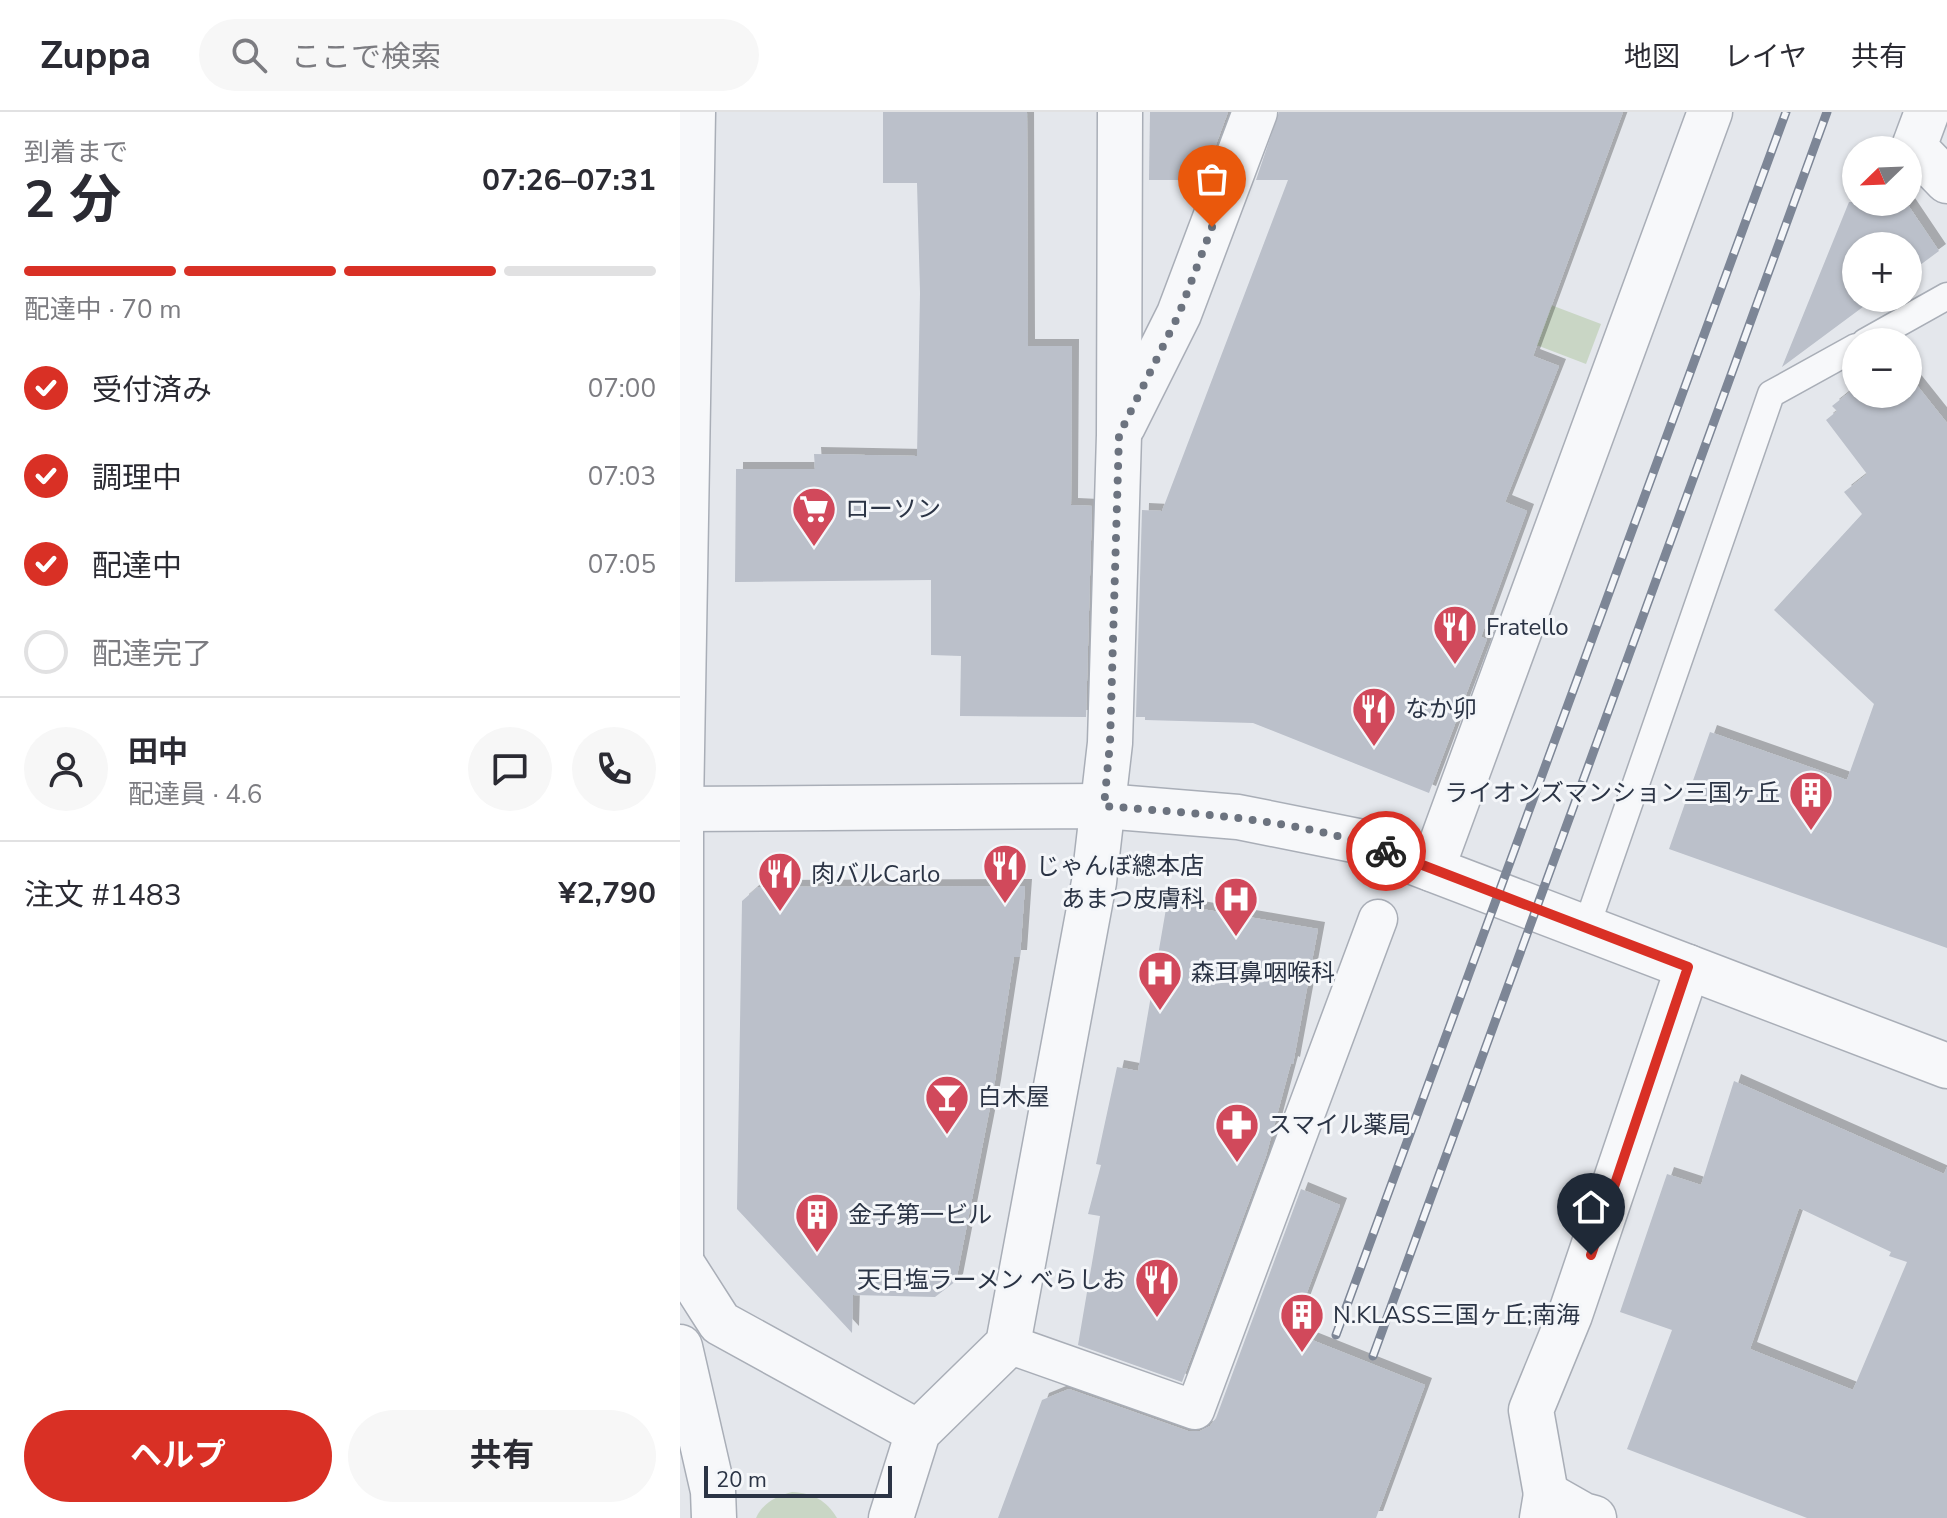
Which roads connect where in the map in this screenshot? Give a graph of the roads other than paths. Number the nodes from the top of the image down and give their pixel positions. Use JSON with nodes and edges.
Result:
{"nodes":[{"id":1,"x":693,"y":112,"type":"edge"},
{"id":2,"x":1120,"y":112,"type":"edge"},
{"id":3,"x":1255,"y":112,"type":"edge"},
{"id":4,"x":1710,"y":112,"type":"edge"},
{"id":5,"x":1927,"y":112,"type":"edge"},
{"id":6,"x":1947,"y":181,"type":"edge"},
{"id":7,"x":1947,"y":296,"type":"edge"},
{"id":8,"x":1890,"y":328,"type":"edge"},
{"id":9,"x":1842,"y":355,"type":"edge"},
{"id":10,"x":1119,"y":435,"type":"junction"},
{"id":11,"x":1104,"y":806,"type":"junction"},
{"id":12,"x":681,"y":809,"type":"edge"},
{"id":13,"x":1432,"y":869,"type":"junction"},
{"id":14,"x":1378,"y":919,"type":"dead end"},
{"id":15,"x":1586,"y":928,"type":"junction"},
{"id":16,"x":1688,"y":967,"type":"junction"},
{"id":17,"x":1947,"y":1066,"type":"edge"},
{"id":18,"x":681,"y":1262,"type":"edge"},
{"id":19,"x":680,"y":1281,"type":"edge"},
{"id":20,"x":1008,"y":1344,"type":"junction"},
{"id":21,"x":680,"y":1347,"type":"edge"},
{"id":22,"x":918,"y":1432,"type":"junction"},
{"id":23,"x":1544,"y":1506,"type":"edge"},
{"id":24,"x":714,"y":1518,"type":"edge"},
{"id":25,"x":891,"y":1518,"type":"edge"},
{"id":26,"x":1594,"y":1518,"type":"edge"}],
"edges":[{"from":1,"to":12,"type":"street"},
{"from":2,"to":10,"type":"street"},
{"from":3,"to":10,"type":"street"},
{"from":4,"to":13,"type":"street"},
{"from":5,"to":6,"type":"street"},
{"from":7,"to":8,"type":"lane"},
{"from":9,"to":15,"type":"lane"},
{"from":10,"to":11,"type":"street"},
{"from":11,"to":12,"type":"street"},
{"from":11,"to":13,"type":"street"},
{"from":11,"to":20,"type":"street"},
{"from":12,"to":18,"type":"street"},
{"from":13,"to":15,"type":"street"},
{"from":14,"to":20,"type":"street"},
{"from":15,"to":16,"type":"street"},
{"from":16,"to":17,"type":"street"},
{"from":16,"to":23,"type":"street"},
{"from":18,"to":19,"type":"street"},
{"from":18,"to":22,"type":"street"},
{"from":20,"to":22,"type":"street"},
{"from":21,"to":24,"type":"street"},
{"from":22,"to":25,"type":"street"},
{"from":23,"to":26,"type":"street"}]}
